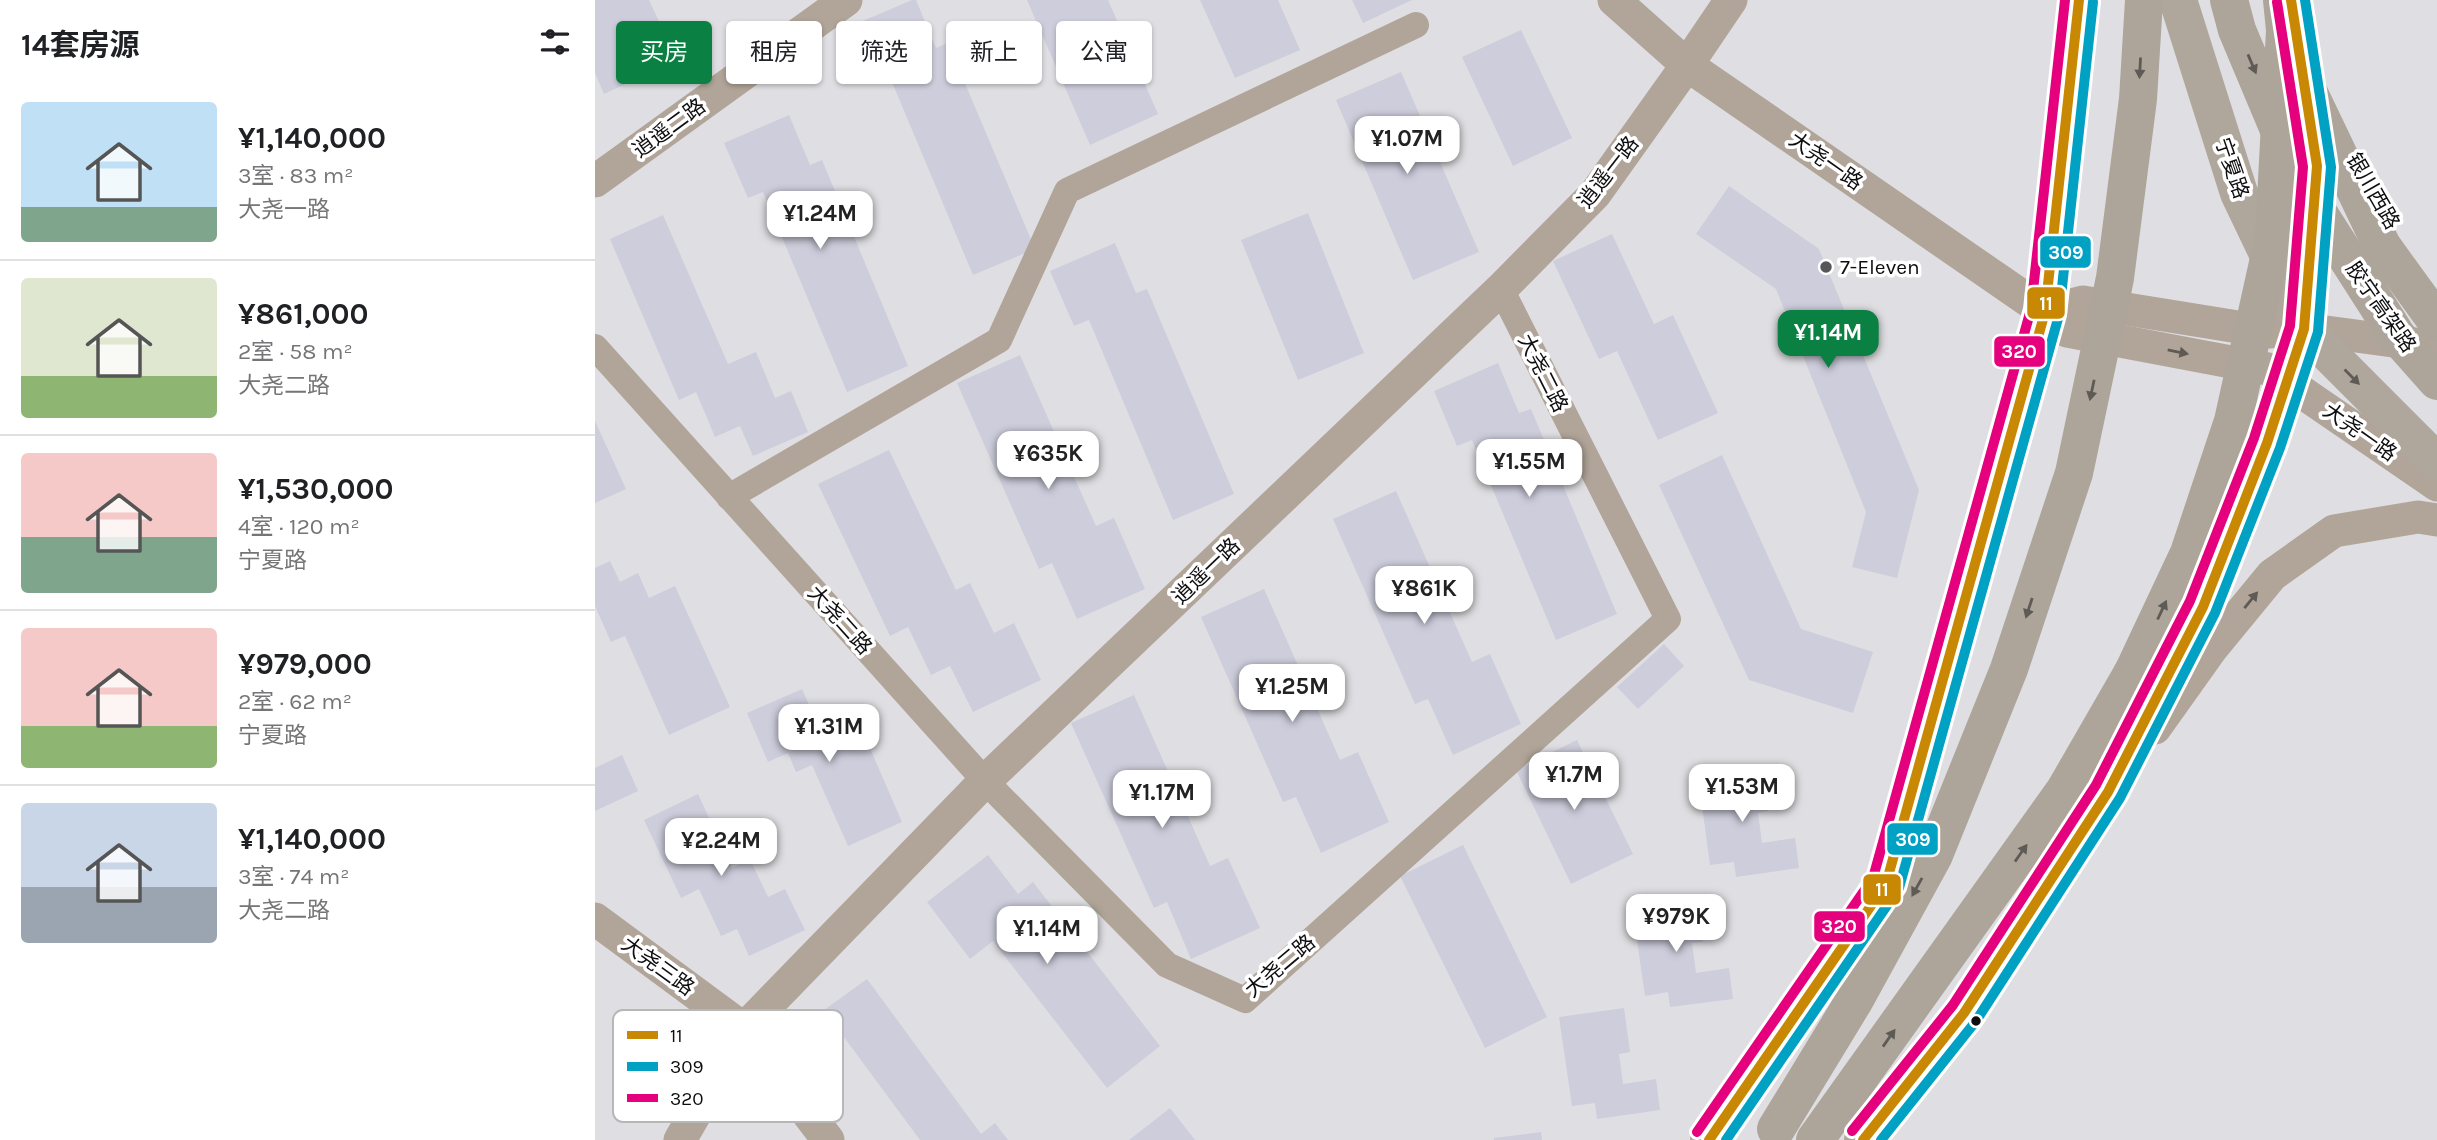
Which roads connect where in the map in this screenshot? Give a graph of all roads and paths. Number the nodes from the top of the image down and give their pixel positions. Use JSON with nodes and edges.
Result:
{"nodes":[{"id":1,"x":846,"y":0,"type":"edge"},
{"id":2,"x":1614,"y":0,"type":"edge"},
{"id":3,"x":1731,"y":0,"type":"edge"},
{"id":4,"x":2079,"y":0,"type":"edge"},
{"id":5,"x":2144,"y":0,"type":"edge"},
{"id":6,"x":2178,"y":0,"type":"edge"},
{"id":7,"x":2229,"y":0,"type":"edge"},
{"id":8,"x":2282,"y":1,"type":"edge"},
{"id":9,"x":1416,"y":25,"type":"dead end"},
{"id":10,"x":1687,"y":65,"type":"junction"},
{"id":11,"x":595,"y":181,"type":"edge"},
{"id":12,"x":1501,"y":289,"type":"junction"},
{"id":13,"x":2437,"y":293,"type":"edge"},
{"id":14,"x":2045,"y":312,"type":"junction"},
{"id":15,"x":2437,"y":322,"type":"edge"},
{"id":16,"x":2304,"y":329,"type":"junction"},
{"id":17,"x":2437,"y":346,"type":"edge"},
{"id":18,"x":595,"y":347,"type":"edge"},
{"id":19,"x":2287,"y":381,"type":"junction"},
{"id":20,"x":2437,"y":381,"type":"edge"},
{"id":21,"x":2437,"y":462,"type":"edge"},
{"id":22,"x":2437,"y":485,"type":"edge"},
{"id":23,"x":729,"y":497,"type":"junction"},
{"id":24,"x":2437,"y":520,"type":"edge"},
{"id":25,"x":985,"y":781,"type":"junction"},
{"id":26,"x":2108,"y":792,"type":"junction"},
{"id":27,"x":595,"y":919,"type":"edge"},
{"id":28,"x":718,"y":1010,"type":"edge"},
{"id":29,"x":762,"y":1010,"type":"edge"},
{"id":30,"x":690,"y":1122,"type":"edge"},
{"id":31,"x":814,"y":1122,"type":"edge"},
{"id":32,"x":1772,"y":1135,"type":"edge"},
{"id":33,"x":680,"y":1140,"type":"edge"},
{"id":34,"x":828,"y":1140,"type":"edge"},
{"id":35,"x":1709,"y":1140,"type":"edge"},
{"id":36,"x":1815,"y":1140,"type":"edge"},
{"id":37,"x":1863,"y":1140,"type":"edge"}],
"edges":[{"from":1,"to":11,"type":"street","name":"逍遥二路"},
{"from":2,"to":10,"type":"street","name":"大尧一路"},
{"from":3,"to":10,"type":"street","name":"逍遥一路"},
{"from":4,"to":14,"type":"main road"},
{"from":5,"to":32,"type":"highway","one_way":true,"bridge":true},
{"from":6,"to":16,"type":"main road","name":"宁夏路"},
{"from":7,"to":20,"type":"highway","name":"胶宁高架路","one_way":true,"bridge":true},
{"from":8,"to":13,"type":"main road","name":"银川西路"},
{"from":8,"to":15,"type":"highway","name":"胶宁高架路","bridge":true},
{"from":8,"to":16,"type":"main road"},
{"from":36,"to":8,"type":"highway","one_way":true,"bridge":true},
{"from":9,"to":23,"type":"street"},
{"from":10,"to":12,"type":"street","name":"逍遥一路"},
{"from":10,"to":14,"type":"street","name":"大尧一路"},
{"from":12,"to":25,"type":"street","name":"逍遥一路"},
{"from":12,"to":25,"type":"street","name":"大尧二路"},
{"from":14,"to":16,"type":"street"},
{"from":14,"to":19,"type":"street","name":"大尧一路","one_way":true},
{"from":14,"to":35,"type":"main road"},
{"from":16,"to":17,"type":"street"},
{"from":16,"to":19,"type":"main road"},
{"from":16,"to":21,"type":"main road","one_way":true},
{"from":18,"to":23,"type":"street","name":"大尧二路"},
{"from":19,"to":22,"type":"street","name":"大尧一路"},
{"from":19,"to":26,"type":"main road"},
{"from":23,"to":25,"type":"street","name":"大尧二路"},
{"from":26,"to":24,"type":"street","one_way":true},
{"from":25,"to":29,"type":"street","name":"逍遥一路"},
{"from":26,"to":37,"type":"main road"},
{"from":27,"to":28,"type":"street","name":"大尧三路"},
{"from":30,"to":33,"type":"street","name":"逍遥一路"},
{"from":31,"to":34,"type":"street","name":"大尧三路"}]}
